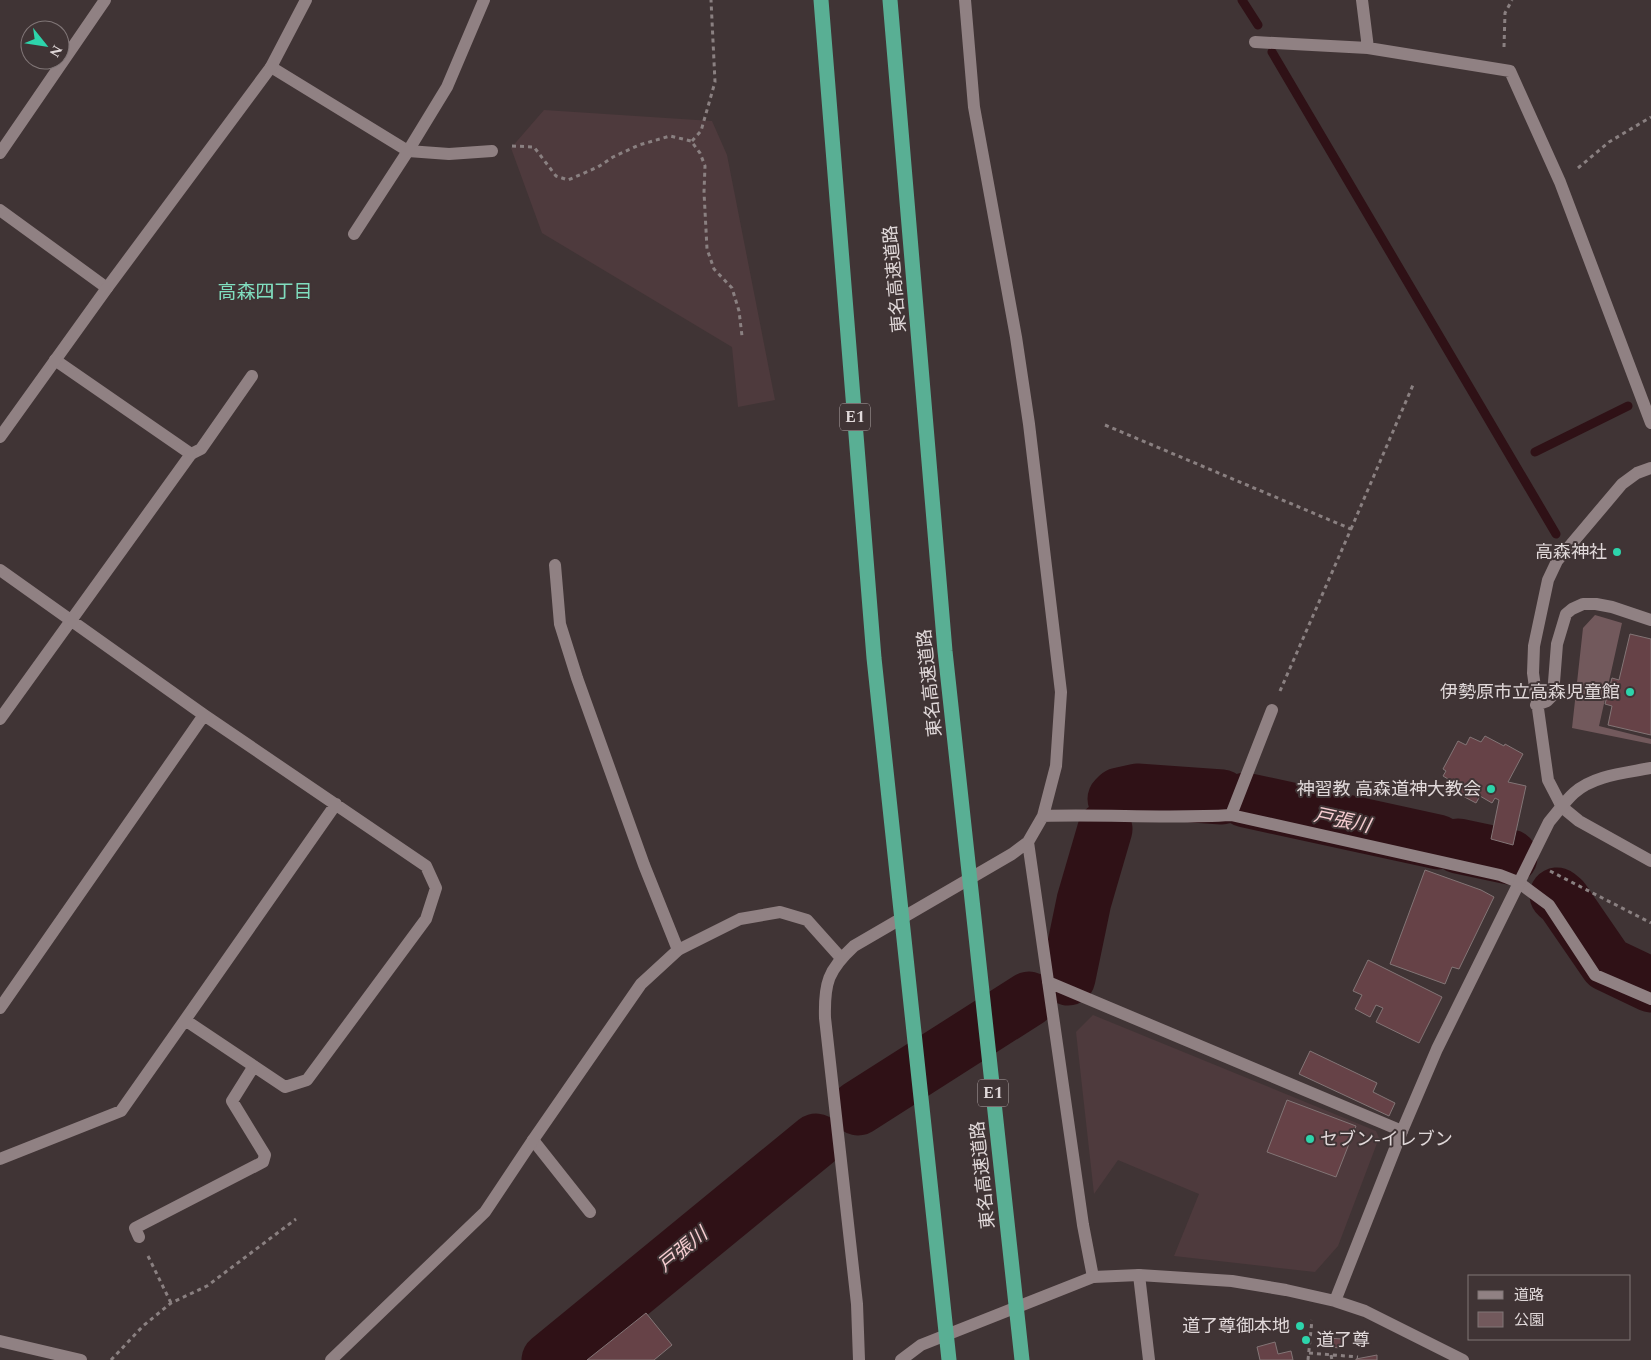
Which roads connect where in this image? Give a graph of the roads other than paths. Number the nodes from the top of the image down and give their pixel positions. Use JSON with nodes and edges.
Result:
{"nodes":[{"id":1,"x":105,"y":0,"type":"edge"},
{"id":2,"x":306,"y":0,"type":"edge"},
{"id":3,"x":484,"y":0,"type":"edge"},
{"id":4,"x":821,"y":0,"type":"edge"},
{"id":5,"x":890,"y":0,"type":"edge"},
{"id":6,"x":966,"y":0,"type":"edge"},
{"id":7,"x":1362,"y":0,"type":"edge"},
{"id":8,"x":1255,"y":42,"type":"dead end"},
{"id":9,"x":1368,"y":48,"type":"junction"},
{"id":10,"x":272,"y":67,"type":"junction"},
{"id":11,"x":408,"y":151,"type":"junction"},
{"id":12,"x":492,"y":151,"type":"road end"},
{"id":13,"x":0,"y":152,"type":"edge"},
{"id":14,"x":0,"y":210,"type":"edge"},
{"id":15,"x":354,"y":234,"type":"dead end"},
{"id":16,"x":107,"y":288,"type":"junction"},
{"id":17,"x":55,"y":360,"type":"junction"},
{"id":18,"x":252,"y":376,"type":"dead end"},
{"id":19,"x":1651,"y":423,"type":"edge"},
{"id":20,"x":0,"y":437,"type":"edge"},
{"id":21,"x":191,"y":454,"type":"junction"},
{"id":22,"x":1651,"y":468,"type":"edge"},
{"id":23,"x":555,"y":564,"type":"dead end"},
{"id":24,"x":0,"y":570,"type":"edge"},
{"id":25,"x":71,"y":620,"type":"junction"},
{"id":26,"x":1651,"y":620,"type":"edge"},
{"id":27,"x":1536,"y":704,"type":"junction"},
{"id":28,"x":1272,"y":710,"type":"road end"},
{"id":29,"x":204,"y":715,"type":"junction"},
{"id":30,"x":0,"y":720,"type":"edge"},
{"id":31,"x":1651,"y":768,"type":"edge"},
{"id":32,"x":336,"y":804,"type":"junction"},
{"id":33,"x":1562,"y":807,"type":"junction"},
{"id":34,"x":1231,"y":815,"type":"junction"},
{"id":35,"x":1043,"y":816,"type":"junction"},
{"id":36,"x":1028,"y":842,"type":"junction"},
{"id":37,"x":1651,"y":861,"type":"edge"},
{"id":38,"x":1518,"y":882,"type":"junction"},
{"id":39,"x":678,"y":950,"type":"junction"},
{"id":40,"x":841,"y":958,"type":"junction"},
{"id":41,"x":1048,"y":982,"type":"junction"},
{"id":42,"x":1651,"y":999,"type":"edge"},
{"id":43,"x":0,"y":1008,"type":"edge"},
{"id":44,"x":185,"y":1020,"type":"junction"},
{"id":45,"x":254,"y":1066,"type":"junction"},
{"id":46,"x":1402,"y":1131,"type":"junction"},
{"id":47,"x":533,"y":1140,"type":"junction"},
{"id":48,"x":0,"y":1159,"type":"edge"},
{"id":49,"x":590,"y":1212,"type":"dead end"},
{"id":50,"x":139,"y":1237,"type":"road end"},
{"id":51,"x":1139,"y":1275,"type":"junction"},
{"id":52,"x":1094,"y":1277,"type":"junction"},
{"id":53,"x":1335,"y":1300,"type":"junction"},
{"id":54,"x":0,"y":1341,"type":"edge"},
{"id":55,"x":81,"y":1360,"type":"edge"},
{"id":56,"x":332,"y":1360,"type":"edge"},
{"id":57,"x":859,"y":1360,"type":"edge"},
{"id":58,"x":901,"y":1360,"type":"edge"},
{"id":59,"x":950,"y":1360,"type":"edge"},
{"id":60,"x":1022,"y":1360,"type":"edge"},
{"id":61,"x":1149,"y":1360,"type":"edge"},
{"id":62,"x":1463,"y":1360,"type":"edge"}],
"edges":[{"from":1,"to":13,"type":"street"},
{"from":2,"to":10,"type":"street"},
{"from":3,"to":11,"type":"street"},
{"from":4,"to":59,"type":"highway","number":"E1"},
{"from":5,"to":60,"type":"highway","name":"東名高速道路","number":"E1"},
{"from":6,"to":35,"type":"street"},
{"from":7,"to":9,"type":"street"},
{"from":8,"to":9,"type":"street"},
{"from":9,"to":19,"type":"street"},
{"from":10,"to":11,"type":"street"},
{"from":10,"to":16,"type":"street"},
{"from":11,"to":12,"type":"street"},
{"from":11,"to":15,"type":"street"},
{"from":14,"to":16,"type":"street"},
{"from":16,"to":17,"type":"street"},
{"from":17,"to":20,"type":"street"},
{"from":17,"to":21,"type":"street"},
{"from":18,"to":21,"type":"street"},
{"from":21,"to":25,"type":"street"},
{"from":22,"to":27,"type":"street"},
{"from":23,"to":39,"type":"street"},
{"from":24,"to":25,"type":"street"},
{"from":25,"to":29,"type":"street"},
{"from":25,"to":30,"type":"street"},
{"from":26,"to":27,"type":"street"},
{"from":27,"to":33,"type":"street"},
{"from":28,"to":34,"type":"street"},
{"from":29,"to":32,"type":"street"},
{"from":29,"to":43,"type":"street"},
{"from":31,"to":33,"type":"street"},
{"from":32,"to":44,"type":"street"},
{"from":32,"to":45,"type":"street"},
{"from":33,"to":37,"type":"street"},
{"from":33,"to":38,"type":"street"},
{"from":34,"to":35,"type":"street"},
{"from":34,"to":38,"type":"street"},
{"from":35,"to":36,"type":"street"},
{"from":36,"to":40,"type":"street"},
{"from":36,"to":41,"type":"street"},
{"from":38,"to":42,"type":"street"},
{"from":38,"to":46,"type":"street"},
{"from":39,"to":40,"type":"street"},
{"from":39,"to":47,"type":"street"},
{"from":40,"to":57,"type":"street"},
{"from":41,"to":46,"type":"street"},
{"from":41,"to":52,"type":"street"},
{"from":44,"to":45,"type":"street"},
{"from":44,"to":48,"type":"street"},
{"from":45,"to":50,"type":"street"},
{"from":46,"to":53,"type":"street"},
{"from":47,"to":49,"type":"street"},
{"from":47,"to":56,"type":"street"},
{"from":51,"to":52,"type":"street"},
{"from":51,"to":53,"type":"street"},
{"from":51,"to":61,"type":"street"},
{"from":52,"to":58,"type":"street"},
{"from":53,"to":62,"type":"street"},
{"from":54,"to":55,"type":"street"}]}
